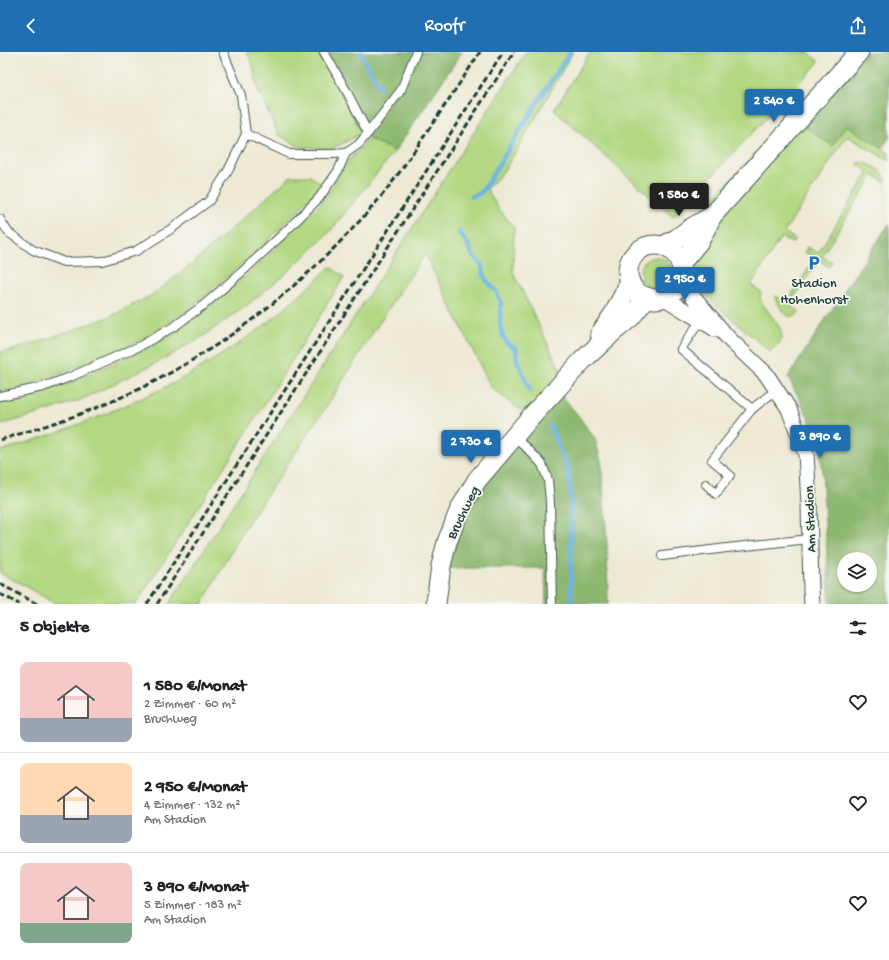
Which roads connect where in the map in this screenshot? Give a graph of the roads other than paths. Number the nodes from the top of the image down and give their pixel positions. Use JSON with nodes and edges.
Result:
{"nodes":[{"id":1,"x":223,"y":52,"type":"edge"},
{"id":2,"x":324,"y":52,"type":"edge"},
{"id":3,"x":416,"y":52,"type":"edge"},
{"id":4,"x":859,"y":52,"type":"edge"},
{"id":5,"x":368,"y":133,"type":"junction"},
{"id":6,"x":246,"y":134,"type":"junction"},
{"id":7,"x":346,"y":153,"type":"junction"},
{"id":8,"x":712,"y":216,"type":"junction"},
{"id":9,"x":0,"y":219,"type":"edge"},
{"id":10,"x":663,"y":246,"type":"junction"},
{"id":11,"x":680,"y":262,"type":"junction"},
{"id":12,"x":680,"y":281,"type":"junction"},
{"id":13,"x":630,"y":282,"type":"junction"},
{"id":14,"x":656,"y":297,"type":"junction"},
{"id":15,"x":703,"y":315,"type":"junction"},
{"id":16,"x":582,"y":361,"type":"junction"},
{"id":17,"x":776,"y":390,"type":"junction"},
{"id":18,"x":0,"y":396,"type":"edge"},
{"id":19,"x":752,"y":409,"type":"junction"},
{"id":20,"x":514,"y":437,"type":"junction"},
{"id":21,"x":706,"y":484,"type":"dead end"},
{"id":22,"x":809,"y":539,"type":"junction"},
{"id":23,"x":662,"y":556,"type":"dead end"},
{"id":24,"x":436,"y":604,"type":"edge"},
{"id":25,"x":552,"y":604,"type":"edge"},
{"id":26,"x":812,"y":604,"type":"edge"}],
"edges":[{"from":1,"to":6,"type":"lane"},
{"from":2,"to":5,"type":"lane"},
{"from":3,"to":5,"type":"lane"},
{"from":4,"to":8,"type":"street","name":"Bruchweg"},
{"from":5,"to":7,"type":"lane"},
{"from":6,"to":7,"type":"lane"},
{"from":6,"to":9,"type":"lane"},
{"from":7,"to":18,"type":"lane"},
{"from":8,"to":10,"type":"street","name":"Bruchweg"},
{"from":8,"to":11,"type":"street","name":"Bruchweg"},
{"from":10,"to":11,"type":"street"},
{"from":10,"to":13,"type":"street","name":"Bruchweg"},
{"from":11,"to":12,"type":"street"},
{"from":12,"to":14,"type":"street","name":"Bruchweg"},
{"from":12,"to":15,"type":"street","name":"Am Stadion"},
{"from":13,"to":14,"type":"street"},
{"from":13,"to":16,"type":"street","name":"Bruchweg"},
{"from":14,"to":15,"type":"street","name":"Am Stadion"},
{"from":14,"to":16,"type":"street","name":"Bruchweg"},
{"from":15,"to":17,"type":"street","name":"Am Stadion"},
{"from":15,"to":19,"type":"lane"},
{"from":16,"to":20,"type":"street","name":"Bruchweg"},
{"from":17,"to":19,"type":"lane"},
{"from":17,"to":22,"type":"street","name":"Am Stadion"},
{"from":19,"to":21,"type":"lane"},
{"from":20,"to":24,"type":"street","name":"Bruchweg"},
{"from":20,"to":25,"type":"lane"},
{"from":22,"to":23,"type":"lane"},
{"from":22,"to":26,"type":"street","name":"Am Stadion"}]}
